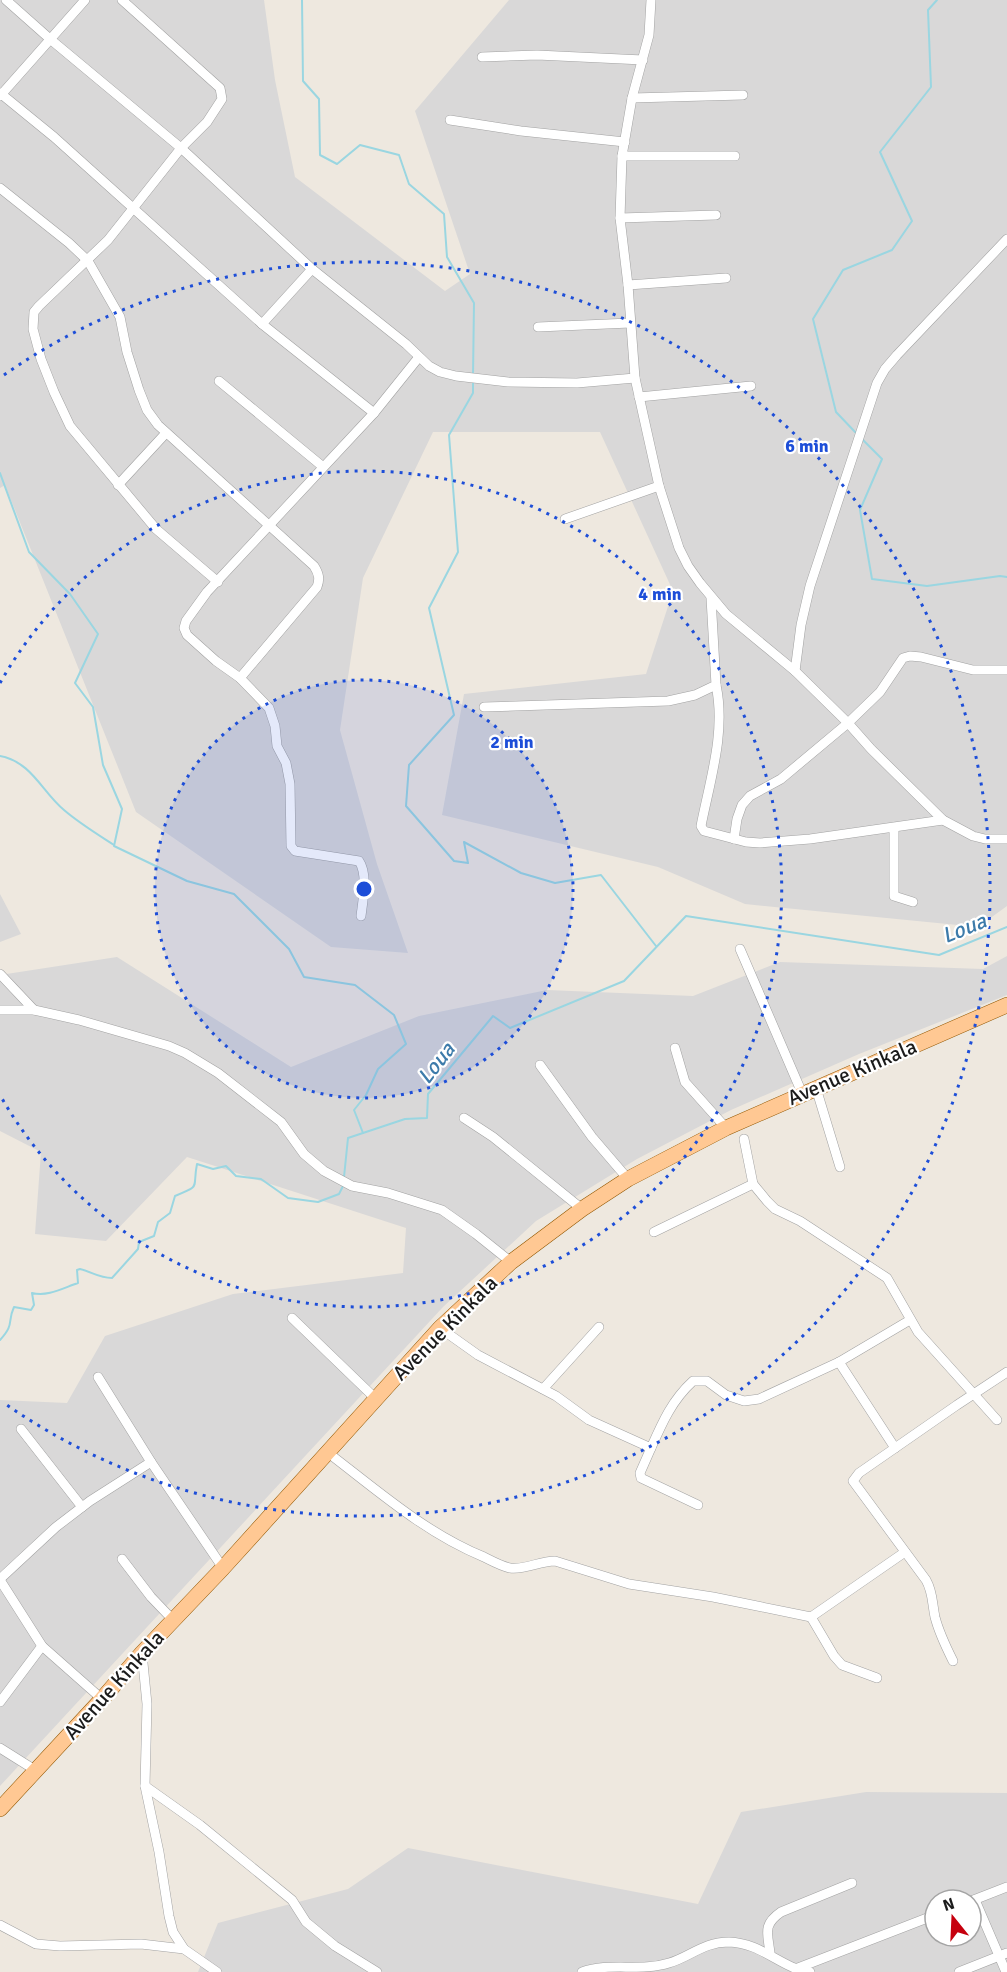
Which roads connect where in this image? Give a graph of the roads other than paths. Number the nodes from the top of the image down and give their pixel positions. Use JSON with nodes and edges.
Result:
{"nodes":[{"id":1,"x":6,"y":0,"type":"edge"},
{"id":2,"x":85,"y":0,"type":"edge"},
{"id":3,"x":122,"y":0,"type":"edge"},
{"id":4,"x":651,"y":0,"type":"edge"},
{"id":5,"x":50,"y":39,"type":"junction"},
{"id":6,"x":482,"y":57,"type":"dead end"},
{"id":7,"x":643,"y":60,"type":"junction"},
{"id":8,"x":0,"y":95,"type":"edge"},
{"id":9,"x":743,"y":95,"type":"dead end"},
{"id":10,"x":632,"y":98,"type":"junction"},
{"id":11,"x":450,"y":120,"type":"dead end"},
{"id":12,"x":625,"y":142,"type":"junction"},
{"id":13,"x":181,"y":148,"type":"junction"},
{"id":14,"x":622,"y":156,"type":"junction"},
{"id":15,"x":735,"y":156,"type":"dead end"},
{"id":16,"x":0,"y":188,"type":"edge"},
{"id":17,"x":133,"y":207,"type":"junction"},
{"id":18,"x":716,"y":215,"type":"dead end"},
{"id":19,"x":620,"y":218,"type":"junction"},
{"id":20,"x":1007,"y":239,"type":"edge"},
{"id":21,"x":88,"y":261,"type":"junction"},
{"id":22,"x":312,"y":269,"type":"junction"},
{"id":23,"x":726,"y":278,"type":"dead end"},
{"id":24,"x":628,"y":285,"type":"junction"},
{"id":25,"x":630,"y":323,"type":"junction"},
{"id":26,"x":262,"y":324,"type":"junction"},
{"id":27,"x":538,"y":327,"type":"dead end"},
{"id":28,"x":419,"y":357,"type":"junction"},
{"id":29,"x":635,"y":378,"type":"junction"},
{"id":30,"x":219,"y":381,"type":"dead end"},
{"id":31,"x":752,"y":386,"type":"dead end"},
{"id":32,"x":639,"y":397,"type":"junction"},
{"id":33,"x":374,"y":413,"type":"junction"},
{"id":34,"x":166,"y":433,"type":"junction"},
{"id":35,"x":322,"y":466,"type":"junction"},
{"id":36,"x":118,"y":485,"type":"junction"},
{"id":37,"x":659,"y":486,"type":"junction"},
{"id":38,"x":565,"y":519,"type":"dead end"},
{"id":39,"x":270,"y":527,"type":"junction"},
{"id":40,"x":218,"y":582,"type":"junction"},
{"id":41,"x":711,"y":598,"type":"junction"},
{"id":42,"x":1007,"y":670,"type":"edge"},
{"id":43,"x":795,"y":671,"type":"junction"},
{"id":44,"x":240,"y":678,"type":"junction"},
{"id":45,"x":716,"y":685,"type":"junction"},
{"id":46,"x":484,"y":707,"type":"dead end"},
{"id":47,"x":848,"y":723,"type":"junction"},
{"id":48,"x":943,"y":820,"type":"junction"},
{"id":49,"x":894,"y":828,"type":"junction"},
{"id":50,"x":734,"y":839,"type":"junction"},
{"id":51,"x":1007,"y":839,"type":"edge"},
{"id":52,"x":913,"y":902,"type":"dead end"},
{"id":53,"x":361,"y":916,"type":"dead end"},
{"id":54,"x":740,"y":949,"type":"dead end"},
{"id":55,"x":0,"y":974,"type":"edge"},
{"id":56,"x":1007,"y":1005,"type":"edge"},
{"id":57,"x":0,"y":1010,"type":"edge"},
{"id":58,"x":34,"y":1010,"type":"junction"},
{"id":59,"x":675,"y":1048,"type":"dead end"},
{"id":60,"x":540,"y":1065,"type":"dead end"},
{"id":61,"x":809,"y":1091,"type":"junction"},
{"id":62,"x":464,"y":1118,"type":"dead end"},
{"id":63,"x":726,"y":1128,"type":"junction"},
{"id":64,"x":744,"y":1139,"type":"dead end"},
{"id":65,"x":840,"y":1167,"type":"dead end"},
{"id":66,"x":627,"y":1179,"type":"junction"},
{"id":67,"x":753,"y":1184,"type":"junction"},
{"id":68,"x":582,"y":1209,"type":"junction"},
{"id":69,"x":654,"y":1232,"type":"dead end"},
{"id":70,"x":511,"y":1262,"type":"junction"},
{"id":71,"x":292,"y":1318,"type":"dead end"},
{"id":72,"x":910,"y":1320,"type":"junction"},
{"id":73,"x":599,"y":1327,"type":"dead end"},
{"id":74,"x":440,"y":1328,"type":"junction"},
{"id":75,"x":839,"y":1362,"type":"junction"},
{"id":76,"x":1007,"y":1372,"type":"edge"},
{"id":77,"x":98,"y":1377,"type":"dead end"},
{"id":78,"x":543,"y":1389,"type":"junction"},
{"id":79,"x":974,"y":1394,"type":"junction"},
{"id":80,"x":376,"y":1399,"type":"junction"},
{"id":81,"x":997,"y":1420,"type":"dead end"},
{"id":82,"x":21,"y":1429,"type":"dead end"},
{"id":83,"x":651,"y":1448,"type":"junction"},
{"id":84,"x":895,"y":1448,"type":"junction"},
{"id":85,"x":327,"y":1452,"type":"junction"},
{"id":86,"x":151,"y":1462,"type":"junction"},
{"id":87,"x":698,"y":1505,"type":"dead end"},
{"id":88,"x":82,"y":1507,"type":"junction"},
{"id":89,"x":905,"y":1552,"type":"junction"},
{"id":90,"x":122,"y":1559,"type":"dead end"},
{"id":91,"x":223,"y":1568,"type":"junction"},
{"id":92,"x":0,"y":1579,"type":"edge"},
{"id":93,"x":811,"y":1617,"type":"junction"},
{"id":94,"x":173,"y":1620,"type":"junction"},
{"id":95,"x":42,"y":1646,"type":"junction"},
{"id":96,"x":142,"y":1653,"type":"junction"},
{"id":97,"x":953,"y":1661,"type":"dead end"},
{"id":98,"x":877,"y":1678,"type":"dead end"},
{"id":99,"x":102,"y":1699,"type":"junction"},
{"id":100,"x":0,"y":1702,"type":"edge"},
{"id":101,"x":0,"y":1748,"type":"edge"},
{"id":102,"x":35,"y":1770,"type":"junction"},
{"id":103,"x":145,"y":1786,"type":"junction"},
{"id":104,"x":0,"y":1809,"type":"edge"},
{"id":105,"x":852,"y":1883,"type":"dead end"},
{"id":106,"x":1007,"y":1887,"type":"edge"},
{"id":107,"x":983,"y":1896,"type":"edge"},
{"id":108,"x":983,"y":1918,"type":"edge"},
{"id":109,"x":923,"y":1920,"type":"edge"},
{"id":110,"x":0,"y":1925,"type":"edge"},
{"id":111,"x":184,"y":1949,"type":"junction"},
{"id":112,"x":770,"y":1953,"type":"junction"},
{"id":113,"x":1003,"y":1954,"type":"edge"},
{"id":114,"x":796,"y":1970,"type":"edge"},
{"id":115,"x":217,"y":1972,"type":"edge"},
{"id":116,"x":377,"y":1972,"type":"edge"},
{"id":117,"x":582,"y":1972,"type":"edge"},
{"id":118,"x":810,"y":1972,"type":"edge"},
{"id":119,"x":959,"y":1972,"type":"edge"},
{"id":120,"x":1006,"y":1972,"type":"edge"}],
"edges":[{"from":1,"to":5,"type":"street"},
{"from":2,"to":5,"type":"street"},
{"from":3,"to":13,"type":"street"},
{"from":4,"to":7,"type":"street"},
{"from":5,"to":8,"type":"street"},
{"from":5,"to":13,"type":"street"},
{"from":6,"to":7,"type":"street"},
{"from":7,"to":10,"type":"street"},
{"from":8,"to":17,"type":"street"},
{"from":9,"to":10,"type":"street"},
{"from":10,"to":12,"type":"street"},
{"from":11,"to":12,"type":"street"},
{"from":12,"to":14,"type":"street"},
{"from":13,"to":17,"type":"street"},
{"from":13,"to":22,"type":"street"},
{"from":14,"to":15,"type":"street"},
{"from":14,"to":19,"type":"street"},
{"from":16,"to":21,"type":"street"},
{"from":17,"to":21,"type":"street"},
{"from":17,"to":26,"type":"street"},
{"from":18,"to":19,"type":"street"},
{"from":19,"to":24,"type":"street"},
{"from":20,"to":43,"type":"street"},
{"from":21,"to":34,"type":"street"},
{"from":21,"to":36,"type":"street"},
{"from":22,"to":26,"type":"street"},
{"from":22,"to":28,"type":"street"},
{"from":23,"to":24,"type":"street"},
{"from":24,"to":25,"type":"street"},
{"from":25,"to":27,"type":"street"},
{"from":25,"to":29,"type":"street"},
{"from":26,"to":33,"type":"street"},
{"from":28,"to":29,"type":"street"},
{"from":28,"to":33,"type":"street"},
{"from":29,"to":32,"type":"street"},
{"from":30,"to":35,"type":"street"},
{"from":31,"to":32,"type":"street"},
{"from":32,"to":37,"type":"street"},
{"from":33,"to":35,"type":"street"},
{"from":34,"to":36,"type":"street"},
{"from":34,"to":39,"type":"street"},
{"from":35,"to":39,"type":"street"},
{"from":36,"to":40,"type":"street"},
{"from":37,"to":38,"type":"street"},
{"from":37,"to":41,"type":"street"},
{"from":39,"to":40,"type":"street"},
{"from":39,"to":44,"type":"street"},
{"from":40,"to":44,"type":"street"},
{"from":41,"to":43,"type":"street"},
{"from":41,"to":45,"type":"street"},
{"from":42,"to":47,"type":"street"},
{"from":43,"to":47,"type":"street"},
{"from":44,"to":53,"type":"street"},
{"from":45,"to":46,"type":"street"},
{"from":45,"to":50,"type":"street"},
{"from":47,"to":48,"type":"street"},
{"from":47,"to":50,"type":"street"},
{"from":48,"to":49,"type":"street"},
{"from":48,"to":51,"type":"street"},
{"from":49,"to":50,"type":"street"},
{"from":49,"to":52,"type":"street"},
{"from":54,"to":61,"type":"street"},
{"from":55,"to":58,"type":"street"},
{"from":56,"to":61,"type":"main road","name":"Avenue Kinkala"},
{"from":57,"to":58,"type":"street"},
{"from":58,"to":70,"type":"street"},
{"from":59,"to":63,"type":"street"},
{"from":60,"to":66,"type":"street"},
{"from":61,"to":63,"type":"main road","name":"Avenue Kinkala"},
{"from":61,"to":65,"type":"street"},
{"from":62,"to":68,"type":"street"},
{"from":63,"to":66,"type":"main road","name":"Avenue Kinkala"},
{"from":64,"to":67,"type":"street"},
{"from":66,"to":68,"type":"main road","name":"Avenue Kinkala"},
{"from":67,"to":69,"type":"street"},
{"from":67,"to":72,"type":"street"},
{"from":68,"to":70,"type":"main road","name":"Avenue Kinkala"},
{"from":70,"to":74,"type":"main road","name":"Avenue Kinkala"},
{"from":71,"to":80,"type":"street"},
{"from":72,"to":75,"type":"street"},
{"from":72,"to":79,"type":"street"},
{"from":73,"to":78,"type":"street"},
{"from":74,"to":78,"type":"street"},
{"from":74,"to":80,"type":"main road","name":"Avenue Kinkala"},
{"from":75,"to":83,"type":"street"},
{"from":75,"to":84,"type":"street"},
{"from":76,"to":79,"type":"street"},
{"from":77,"to":86,"type":"street"},
{"from":78,"to":83,"type":"street"},
{"from":79,"to":81,"type":"street"},
{"from":79,"to":84,"type":"street"},
{"from":80,"to":85,"type":"main road","name":"Avenue Kinkala"},
{"from":82,"to":88,"type":"street"},
{"from":83,"to":87,"type":"street"},
{"from":84,"to":89,"type":"street"},
{"from":85,"to":91,"type":"main road","name":"Avenue Kinkala"},
{"from":85,"to":93,"type":"street"},
{"from":86,"to":88,"type":"street"},
{"from":86,"to":91,"type":"street"},
{"from":88,"to":92,"type":"street"},
{"from":89,"to":93,"type":"street"},
{"from":89,"to":97,"type":"street"},
{"from":90,"to":94,"type":"street"},
{"from":91,"to":94,"type":"main road","name":"Avenue Kinkala"},
{"from":92,"to":95,"type":"street"},
{"from":93,"to":98,"type":"street"},
{"from":94,"to":96,"type":"main road","name":"Avenue Kinkala"},
{"from":95,"to":99,"type":"street"},
{"from":95,"to":100,"type":"street"},
{"from":96,"to":99,"type":"main road","name":"Avenue Kinkala"},
{"from":96,"to":103,"type":"street"},
{"from":99,"to":102,"type":"main road","name":"Avenue Kinkala"},
{"from":101,"to":102,"type":"street"},
{"from":102,"to":104,"type":"main road","name":"Avenue Kinkala"},
{"from":103,"to":111,"type":"street"},
{"from":103,"to":116,"type":"street"},
{"from":105,"to":112,"type":"street"},
{"from":106,"to":107,"type":"street"},
{"from":108,"to":113,"type":"street"},
{"from":109,"to":114,"type":"street"},
{"from":110,"to":111,"type":"street"},
{"from":111,"to":115,"type":"street"},
{"from":112,"to":114,"type":"street"},
{"from":112,"to":117,"type":"street"},
{"from":113,"to":119,"type":"street"},
{"from":113,"to":120,"type":"street"},
{"from":114,"to":118,"type":"street"}]}
